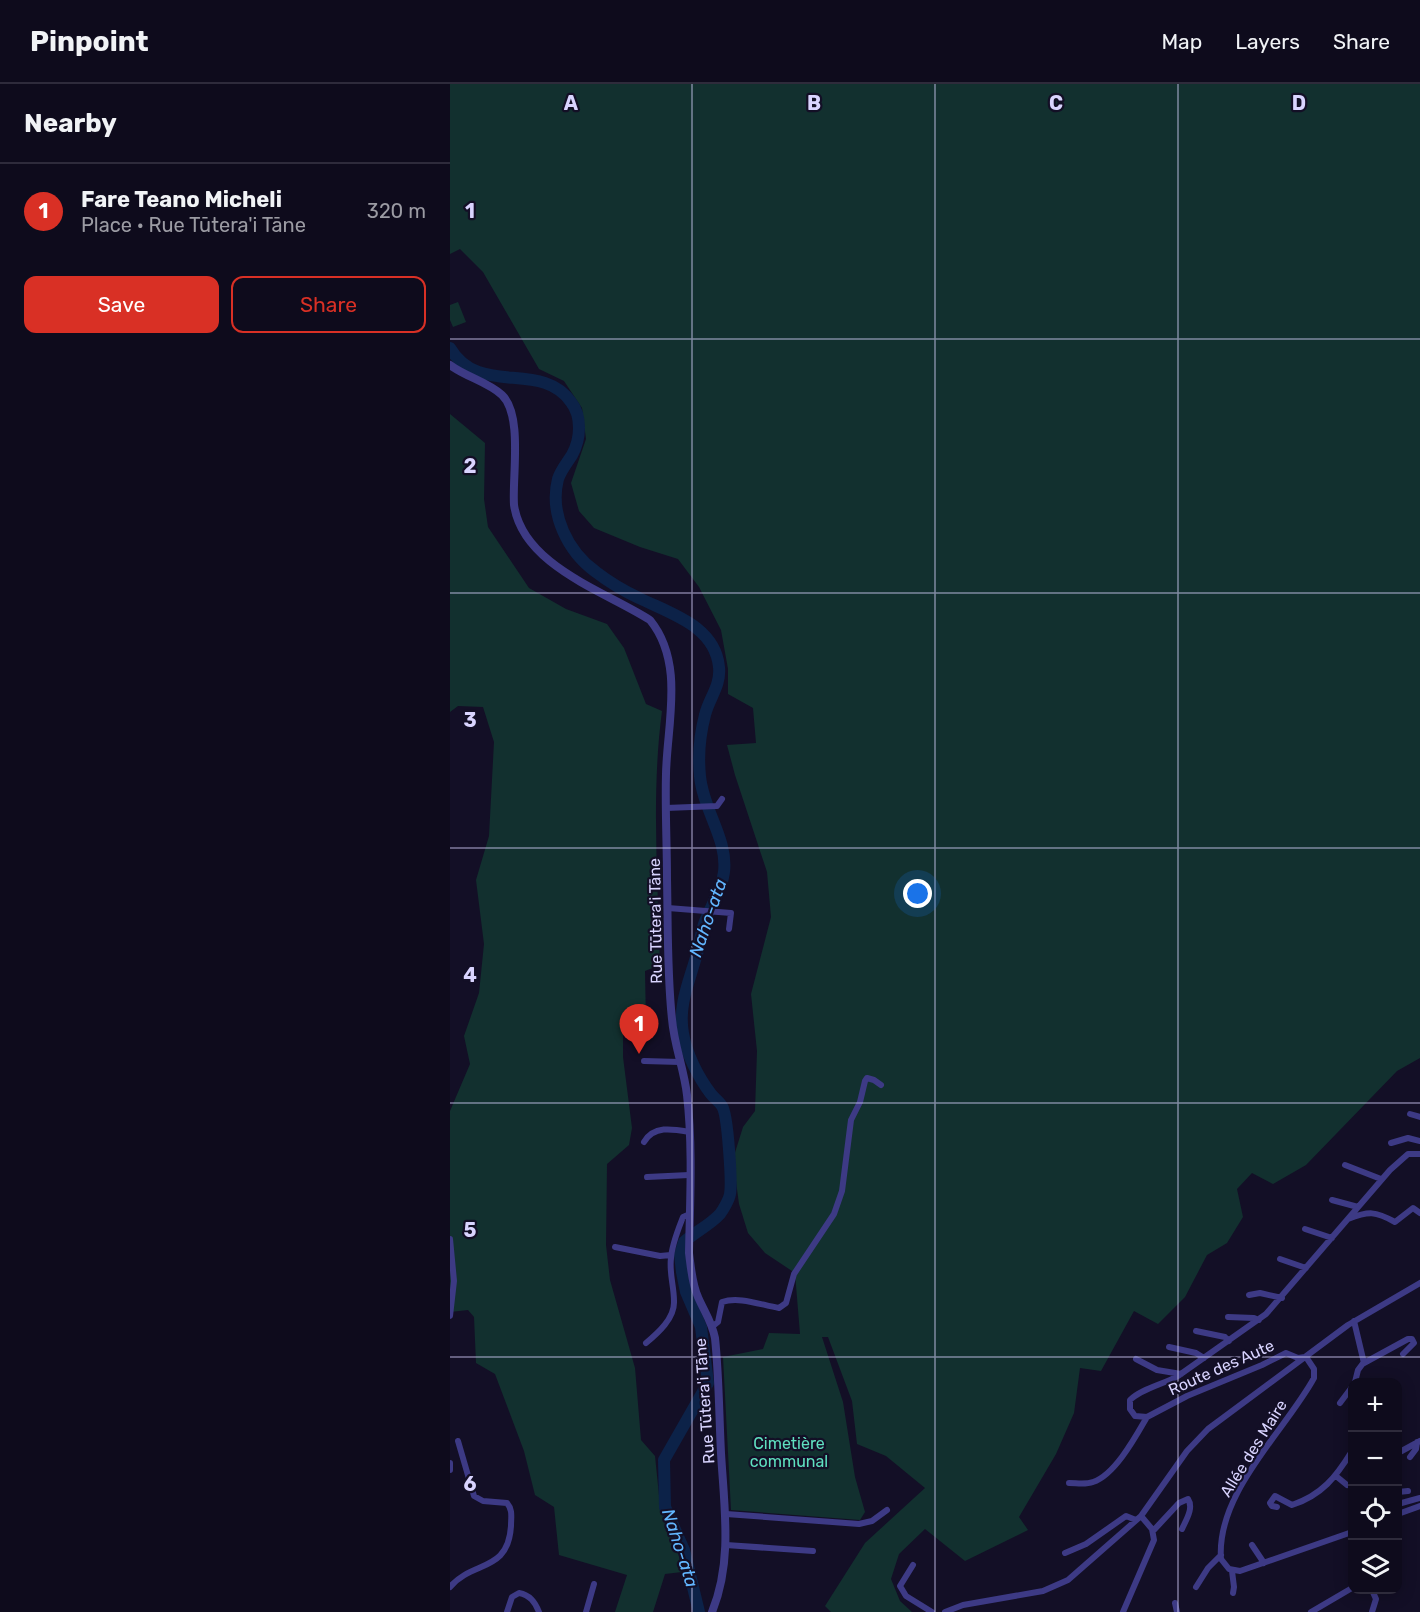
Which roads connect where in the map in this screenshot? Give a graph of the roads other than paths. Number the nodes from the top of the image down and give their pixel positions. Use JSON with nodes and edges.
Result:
{"nodes":[{"id":1,"x":450,"y":365,"type":"edge"},
{"id":2,"x":722,"y":799,"type":"dead end"},
{"id":3,"x":666,"y":808,"type":"junction"},
{"id":4,"x":668,"y":908,"type":"junction"},
{"id":5,"x":729,"y":929,"type":"dead end"},
{"id":6,"x":644,"y":1061,"type":"dead end"},
{"id":7,"x":680,"y":1062,"type":"junction"},
{"id":8,"x":881,"y":1085,"type":"dead end"},
{"id":9,"x":1410,"y":1114,"type":"dead end"},
{"id":10,"x":1420,"y":1117,"type":"edge"},
{"id":11,"x":690,"y":1132,"type":"junction"},
{"id":12,"x":1420,"y":1141,"type":"edge"},
{"id":13,"x":644,"y":1142,"type":"dead end"},
{"id":14,"x":1391,"y":1143,"type":"dead end"},
{"id":15,"x":1420,"y":1154,"type":"edge"},
{"id":16,"x":1345,"y":1165,"type":"dead end"},
{"id":17,"x":690,"y":1175,"type":"junction"},
{"id":18,"x":647,"y":1177,"type":"dead end"},
{"id":19,"x":1382,"y":1179,"type":"junction"},
{"id":20,"x":1332,"y":1200,"type":"dead end"},
{"id":21,"x":1358,"y":1207,"type":"junction"},
{"id":22,"x":1420,"y":1213,"type":"edge"},
{"id":23,"x":690,"y":1214,"type":"junction"},
{"id":24,"x":1348,"y":1219,"type":"junction"},
{"id":25,"x":1305,"y":1229,"type":"dead end"},
{"id":26,"x":1332,"y":1238,"type":"junction"},
{"id":27,"x":450,"y":1239,"type":"edge"},
{"id":28,"x":615,"y":1247,"type":"dead end"},
{"id":29,"x":671,"y":1255,"type":"junction"},
{"id":30,"x":1280,"y":1259,"type":"dead end"},
{"id":31,"x":1306,"y":1268,"type":"junction"},
{"id":32,"x":1420,"y":1283,"type":"edge"},
{"id":33,"x":1249,"y":1295,"type":"dead end"},
{"id":34,"x":1282,"y":1298,"type":"junction"},
{"id":35,"x":450,"y":1316,"type":"edge"},
{"id":36,"x":1228,"y":1317,"type":"dead end"},
{"id":37,"x":1259,"y":1320,"type":"junction"},
{"id":38,"x":1354,"y":1322,"type":"junction"},
{"id":39,"x":713,"y":1326,"type":"junction"},
{"id":40,"x":1196,"y":1331,"type":"dead end"},
{"id":41,"x":1229,"y":1341,"type":"junction"},
{"id":42,"x":646,"y":1343,"type":"dead end"},
{"id":43,"x":1169,"y":1347,"type":"dead end"},
{"id":44,"x":1403,"y":1354,"type":"dead end"},
{"id":45,"x":1306,"y":1357,"type":"junction"},
{"id":46,"x":1204,"y":1358,"type":"junction"},
{"id":47,"x":1136,"y":1359,"type":"dead end"},
{"id":48,"x":1364,"y":1362,"type":"junction"},
{"id":49,"x":1181,"y":1374,"type":"junction"},
{"id":50,"x":1356,"y":1378,"type":"edge"},
{"id":51,"x":1348,"y":1393,"type":"edge"},
{"id":52,"x":1340,"y":1403,"type":"dead end"},
{"id":53,"x":1147,"y":1416,"type":"junction"},
{"id":54,"x":458,"y":1441,"type":"dead end"},
{"id":55,"x":1418,"y":1442,"type":"edge"},
{"id":56,"x":1402,"y":1451,"type":"edge"},
{"id":57,"x":1410,"y":1457,"type":"dead end"},
{"id":58,"x":1348,"y":1458,"type":"edge"},
{"id":59,"x":450,"y":1463,"type":"edge"},
{"id":60,"x":450,"y":1470,"type":"edge"},
{"id":61,"x":1336,"y":1476,"type":"junction"},
{"id":62,"x":1069,"y":1483,"type":"dead end"},
{"id":63,"x":1347,"y":1485,"type":"dead end"},
{"id":64,"x":1408,"y":1491,"type":"dead end"},
{"id":65,"x":1402,"y":1492,"type":"edge"},
{"id":66,"x":1420,"y":1498,"type":"edge"},
{"id":67,"x":1402,"y":1503,"type":"edge"},
{"id":68,"x":1420,"y":1506,"type":"edge"},
{"id":69,"x":1276,"y":1507,"type":"dead end"},
{"id":70,"x":887,"y":1510,"type":"dead end"},
{"id":71,"x":1402,"y":1513,"type":"edge"},
{"id":72,"x":726,"y":1514,"type":"junction"},
{"id":73,"x":1139,"y":1518,"type":"junction"},
{"id":74,"x":1182,"y":1529,"type":"dead end"},
{"id":75,"x":1153,"y":1531,"type":"junction"},
{"id":76,"x":1348,"y":1534,"type":"edge"},
{"id":77,"x":726,"y":1545,"type":"junction"},
{"id":78,"x":1252,"y":1545,"type":"dead end"},
{"id":79,"x":813,"y":1551,"type":"dead end"},
{"id":80,"x":1065,"y":1553,"type":"dead end"},
{"id":81,"x":1221,"y":1555,"type":"junction"},
{"id":82,"x":1264,"y":1563,"type":"junction"},
{"id":83,"x":913,"y":1565,"type":"dead end"},
{"id":84,"x":1232,"y":1570,"type":"junction"},
{"id":85,"x":594,"y":1584,"type":"dead end"},
{"id":86,"x":450,"y":1587,"type":"edge"},
{"id":87,"x":1196,"y":1587,"type":"dead end"},
{"id":88,"x":1348,"y":1591,"type":"edge"},
{"id":89,"x":1233,"y":1593,"type":"dead end"},
{"id":90,"x":1374,"y":1594,"type":"edge"},
{"id":91,"x":1175,"y":1603,"type":"dead end"},
{"id":92,"x":507,"y":1612,"type":"edge"},
{"id":93,"x":539,"y":1612,"type":"edge"},
{"id":94,"x":586,"y":1612,"type":"edge"},
{"id":95,"x":712,"y":1612,"type":"edge"},
{"id":96,"x":932,"y":1612,"type":"edge"},
{"id":97,"x":945,"y":1612,"type":"edge"},
{"id":98,"x":1123,"y":1612,"type":"edge"},
{"id":99,"x":1177,"y":1612,"type":"edge"},
{"id":100,"x":1311,"y":1612,"type":"edge"},
{"id":101,"x":1372,"y":1612,"type":"edge"}],
"edges":[{"from":1,"to":3,"type":"street","name":"Rue Tūtera'i Tāne"},
{"from":2,"to":3,"type":"street"},
{"from":3,"to":4,"type":"street","name":"Rue Tūtera'i Tāne"},
{"from":4,"to":5,"type":"street"},
{"from":4,"to":7,"type":"street","name":"Rue Tūtera'i Tāne"},
{"from":6,"to":7,"type":"street"},
{"from":7,"to":11,"type":"street","name":"Rue Tūtera'i Tāne"},
{"from":8,"to":39,"type":"street"},
{"from":9,"to":10,"type":"street"},
{"from":11,"to":13,"type":"street"},
{"from":11,"to":17,"type":"street","name":"Rue Tūtera'i Tāne"},
{"from":12,"to":14,"type":"street"},
{"from":15,"to":19,"type":"street","name":"Route des Aute"},
{"from":16,"to":19,"type":"street"},
{"from":17,"to":18,"type":"street"},
{"from":17,"to":23,"type":"street","name":"Rue Tūtera'i Tāne"},
{"from":19,"to":21,"type":"street","name":"Route des Aute"},
{"from":20,"to":21,"type":"street"},
{"from":21,"to":24,"type":"street","name":"Route des Aute"},
{"from":22,"to":24,"type":"street"},
{"from":23,"to":29,"type":"street"},
{"from":23,"to":39,"type":"street","name":"Rue Tūtera'i Tāne"},
{"from":24,"to":26,"type":"street","name":"Route des Aute"},
{"from":25,"to":26,"type":"street"},
{"from":26,"to":31,"type":"street","name":"Route des Aute"},
{"from":27,"to":35,"type":"street"},
{"from":28,"to":29,"type":"street"},
{"from":29,"to":42,"type":"street"},
{"from":30,"to":31,"type":"street"},
{"from":31,"to":34,"type":"street","name":"Route des Aute"},
{"from":32,"to":38,"type":"street"},
{"from":33,"to":34,"type":"street"},
{"from":34,"to":37,"type":"street","name":"Route des Aute"},
{"from":36,"to":37,"type":"street"},
{"from":37,"to":41,"type":"street","name":"Route des Aute"},
{"from":38,"to":45,"type":"street"},
{"from":38,"to":48,"type":"street"},
{"from":39,"to":72,"type":"street","name":"Rue Tūtera'i Tāne"},
{"from":40,"to":41,"type":"street"},
{"from":41,"to":46,"type":"street","name":"Route des Aute"},
{"from":43,"to":46,"type":"street"},
{"from":44,"to":48,"type":"street"},
{"from":45,"to":53,"type":"street","name":"Route des Aute"},
{"from":45,"to":73,"type":"street","name":"Route des Aute"},
{"from":45,"to":81,"type":"street","name":"Allée des Maire"},
{"from":46,"to":49,"type":"street","name":"Route des Aute"},
{"from":47,"to":49,"type":"street"},
{"from":48,"to":50,"type":"street"},
{"from":49,"to":53,"type":"street","name":"Route des Aute"},
{"from":51,"to":52,"type":"street"},
{"from":53,"to":62,"type":"street"},
{"from":54,"to":86,"type":"street"},
{"from":55,"to":56,"type":"street"},
{"from":55,"to":57,"type":"street"},
{"from":58,"to":61,"type":"street"},
{"from":59,"to":60,"type":"street"},
{"from":61,"to":63,"type":"street"},
{"from":61,"to":69,"type":"street"},
{"from":64,"to":65,"type":"street"},
{"from":66,"to":67,"type":"street"},
{"from":68,"to":71,"type":"street"},
{"from":70,"to":72,"type":"street"},
{"from":72,"to":77,"type":"street","name":"Rue Tūtera'i Tāne"},
{"from":73,"to":75,"type":"street"},
{"from":73,"to":80,"type":"street"},
{"from":73,"to":97,"type":"street","name":"Route des Aute"},
{"from":74,"to":75,"type":"street"},
{"from":75,"to":98,"type":"street"},
{"from":76,"to":82,"type":"street"},
{"from":77,"to":79,"type":"street"},
{"from":77,"to":95,"type":"street","name":"Rue Tūtera'i Tāne"},
{"from":78,"to":82,"type":"street"},
{"from":81,"to":84,"type":"street"},
{"from":81,"to":87,"type":"street"},
{"from":82,"to":84,"type":"street"},
{"from":83,"to":96,"type":"street"},
{"from":84,"to":89,"type":"street"},
{"from":85,"to":94,"type":"street"},
{"from":88,"to":100,"type":"street"},
{"from":90,"to":101,"type":"street"},
{"from":91,"to":99,"type":"street"},
{"from":92,"to":93,"type":"street"}]}
